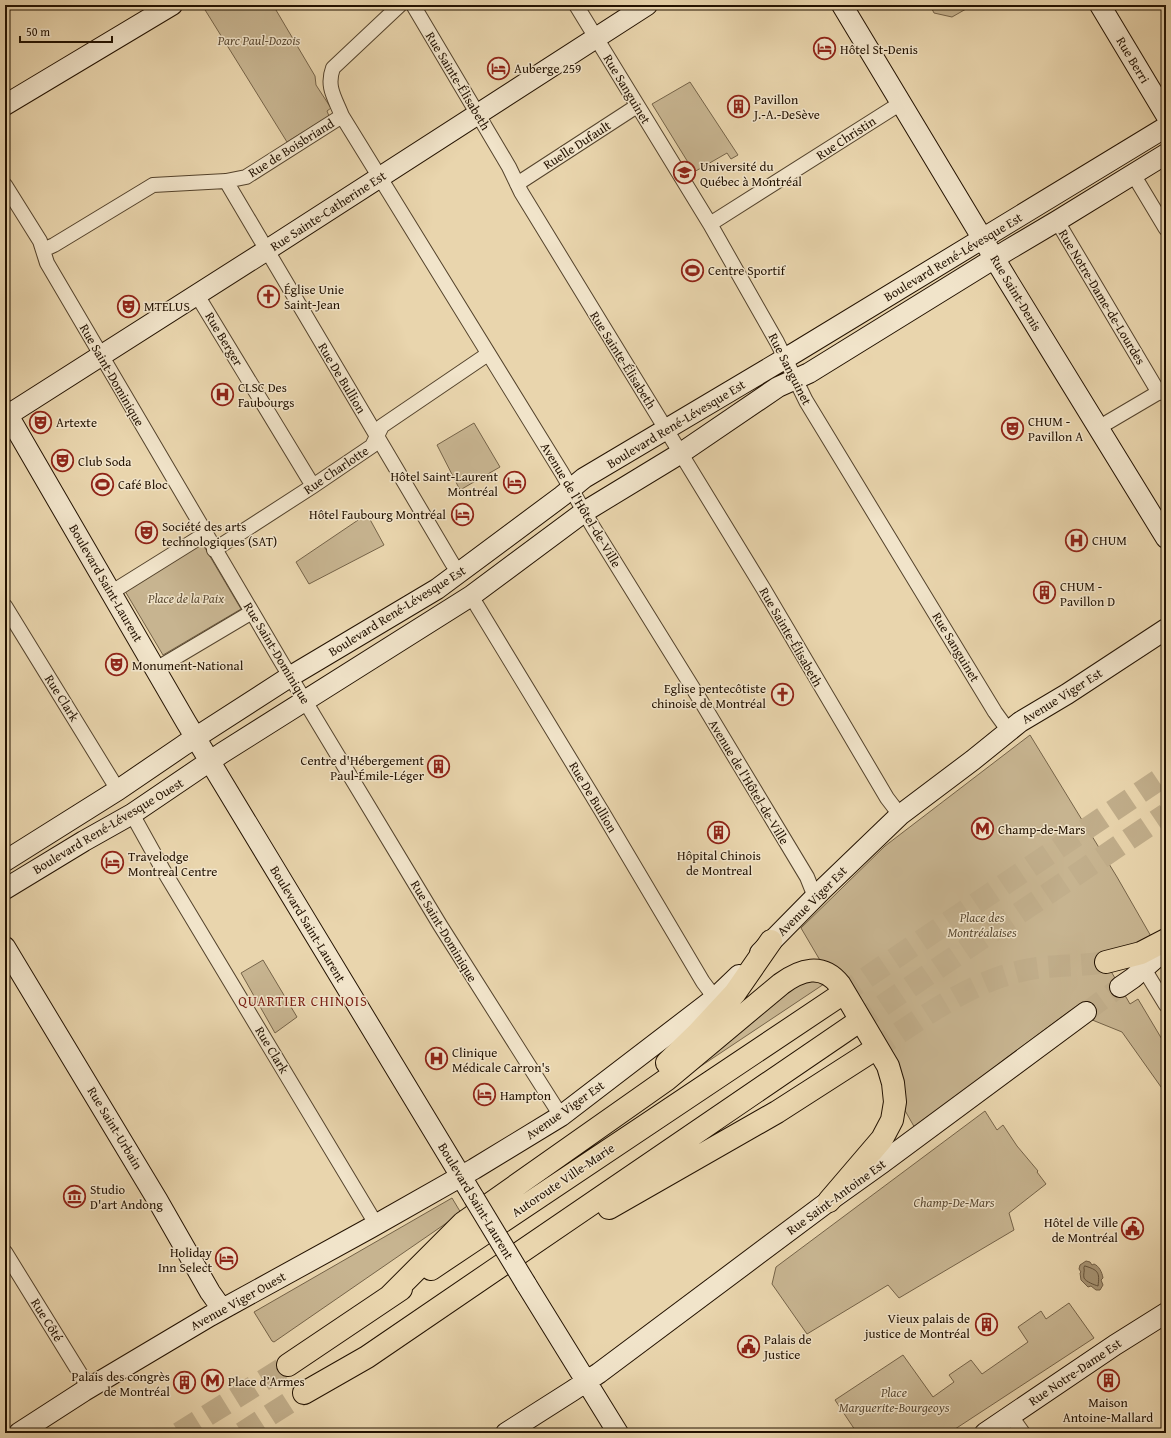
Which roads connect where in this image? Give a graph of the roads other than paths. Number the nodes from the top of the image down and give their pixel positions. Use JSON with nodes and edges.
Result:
{"nodes":[{"id":1,"x":172,"y":5,"type":"edge"},
{"id":2,"x":400,"y":5,"type":"edge"},
{"id":3,"x":413,"y":5,"type":"edge"},
{"id":4,"x":576,"y":5,"type":"edge"},
{"id":5,"x":647,"y":5,"type":"edge"},
{"id":6,"x":842,"y":5,"type":"edge"},
{"id":7,"x":1100,"y":5,"type":"edge"},
{"id":8,"x":596,"y":38,"type":"junction"},
{"id":9,"x":901,"y":102,"type":"junction"},
{"id":10,"x":5,"y":105,"type":"edge"},
{"id":11,"x":637,"y":106,"type":"junction"},
{"id":12,"x":478,"y":115,"type":"junction"},
{"id":13,"x":1166,"y":115,"type":"edge"},
{"id":14,"x":342,"y":116,"type":"junction"},
{"id":15,"x":1166,"y":127,"type":"edge"},
{"id":16,"x":1166,"y":154,"type":"edge"},
{"id":17,"x":1133,"y":174,"type":"junction"},
{"id":18,"x":380,"y":177,"type":"junction"},
{"id":19,"x":226,"y":181,"type":"junction"},
{"id":20,"x":516,"y":184,"type":"junction"},
{"id":21,"x":5,"y":185,"type":"edge"},
{"id":22,"x":1057,"y":221,"type":"junction"},
{"id":23,"x":710,"y":224,"type":"junction"},
{"id":24,"x":1166,"y":229,"type":"edge"},
{"id":25,"x":983,"y":238,"type":"junction"},
{"id":26,"x":43,"y":250,"type":"junction"},
{"id":27,"x":267,"y":250,"type":"junction"},
{"id":28,"x":995,"y":258,"type":"junction"},
{"id":29,"x":197,"y":295,"type":"junction"},
{"id":30,"x":488,"y":354,"type":"junction"},
{"id":31,"x":102,"y":356,"type":"junction"},
{"id":32,"x":785,"y":359,"type":"junction"},
{"id":33,"x":795,"y":380,"type":"junction"},
{"id":34,"x":1163,"y":390,"type":"edge"},
{"id":35,"x":6,"y":413,"type":"edge"},
{"id":36,"x":1098,"y":428,"type":"junction"},
{"id":37,"x":666,"y":430,"type":"junction"},
{"id":38,"x":377,"y":437,"type":"junction"},
{"id":39,"x":681,"y":453,"type":"junction"},
{"id":40,"x":314,"y":486,"type":"junction"},
{"id":41,"x":570,"y":489,"type":"junction"},
{"id":42,"x":584,"y":512,"type":"junction"},
{"id":43,"x":205,"y":534,"type":"junction"},
{"id":44,"x":1166,"y":538,"type":"edge"},
{"id":45,"x":214,"y":550,"type":"junction"},
{"id":46,"x":459,"y":573,"type":"junction"},
{"id":47,"x":112,"y":592,"type":"junction"},
{"id":48,"x":471,"y":596,"type":"junction"},
{"id":49,"x":5,"y":606,"type":"edge"},
{"id":50,"x":252,"y":612,"type":"junction"},
{"id":51,"x":1166,"y":629,"type":"edge"},
{"id":52,"x":156,"y":669,"type":"junction"},
{"id":53,"x":291,"y":676,"type":"junction"},
{"id":54,"x":305,"y":700,"type":"junction"},
{"id":55,"x":1008,"y":730,"type":"junction"},
{"id":56,"x":196,"y":738,"type":"junction"},
{"id":57,"x":211,"y":761,"type":"junction"},
{"id":58,"x":118,"y":790,"type":"junction"},
{"id":59,"x":132,"y":814,"type":"junction"},
{"id":60,"x":900,"y":815,"type":"junction"},
{"id":61,"x":5,"y":861,"type":"edge"},
{"id":62,"x":5,"y":889,"type":"edge"},
{"id":63,"x":815,"y":897,"type":"junction"},
{"id":64,"x":1166,"y":940,"type":"edge"},
{"id":65,"x":771,"y":941,"type":"junction"},
{"id":66,"x":5,"y":947,"type":"edge"},
{"id":67,"x":1166,"y":949,"type":"edge"},
{"id":68,"x":1106,"y":962,"type":"tunnel mouth"},
{"id":69,"x":1144,"y":969,"type":"junction"},
{"id":70,"x":1120,"y":987,"type":"tunnel mouth"},
{"id":71,"x":839,"y":996,"type":"tunnel mouth"},
{"id":72,"x":715,"y":998,"type":"junction"},
{"id":73,"x":1166,"y":1004,"type":"edge"},
{"id":74,"x":1086,"y":1012,"type":"tunnel mouth"},
{"id":75,"x":855,"y":1024,"type":"tunnel mouth"},
{"id":76,"x":872,"y":1051,"type":"tunnel mouth"},
{"id":77,"x":630,"y":1106,"type":"junction"},
{"id":78,"x":560,"y":1116,"type":"junction"},
{"id":79,"x":460,"y":1176,"type":"junction"},
{"id":80,"x":829,"y":1201,"type":"junction"},
{"id":81,"x":376,"y":1224,"type":"junction"},
{"id":82,"x":5,"y":1252,"type":"edge"},
{"id":83,"x":474,"y":1285,"type":"junction"},
{"id":84,"x":390,"y":1297,"type":"junction"},
{"id":85,"x":222,"y":1309,"type":"junction"},
{"id":86,"x":1166,"y":1313,"type":"edge"},
{"id":87,"x":288,"y":1365,"type":"tunnel mouth"},
{"id":88,"x":586,"y":1382,"type":"junction"},
{"id":89,"x":89,"y":1388,"type":"junction"},
{"id":90,"x":304,"y":1393,"type":"tunnel mouth"},
{"id":91,"x":1011,"y":1416,"type":"junction"},
{"id":92,"x":19,"y":1433,"type":"edge"},
{"id":93,"x":506,"y":1433,"type":"edge"},
{"id":94,"x":618,"y":1433,"type":"edge"},
{"id":95,"x":985,"y":1433,"type":"edge"},
{"id":96,"x":1022,"y":1433,"type":"edge"}],
"edges":[{"from":1,"to":10,"type":"main road"},
{"from":2,"to":14,"type":"street","name":"Rue de Boisbriand"},
{"from":3,"to":12,"type":"street","name":"Rue Sainte-Élisabeth"},
{"from":4,"to":8,"type":"street","name":"Rue Sanguinet"},
{"from":5,"to":8,"type":"main road","name":"Rue Sainte-Catherine Est"},
{"from":6,"to":9,"type":"main road","name":"Rue Saint-Denis"},
{"from":7,"to":13,"type":"main road","name":"Rue Berri"},
{"from":8,"to":11,"type":"street","name":"Rue Sanguinet"},
{"from":8,"to":12,"type":"main road","name":"Rue Sainte-Catherine Est"},
{"from":9,"to":23,"type":"street","name":"Rue Christin"},
{"from":9,"to":25,"type":"main road","name":"Rue Saint-Denis"},
{"from":11,"to":20,"type":"street","name":"Ruelle Dufault"},
{"from":11,"to":23,"type":"street","name":"Rue Sanguinet"},
{"from":12,"to":18,"type":"main road","name":"Rue Sainte-Catherine Est"},
{"from":12,"to":20,"type":"street","name":"Rue Sainte-Élisabeth"},
{"from":14,"to":18,"type":"street","name":"Avenue de l'Hôtel-de-Ville"},
{"from":14,"to":19,"type":"street","name":"Rue de Boisbriand"},
{"from":15,"to":25,"type":"main road","name":"Boulevard René-Lévesque Est"},
{"from":16,"to":17,"type":"main road","name":"Boulevard René-Lévesque Est"},
{"from":17,"to":22,"type":"main road","name":"Boulevard René-Lévesque Est"},
{"from":17,"to":24,"type":"street"},
{"from":18,"to":27,"type":"main road","name":"Rue Sainte-Catherine Est"},
{"from":18,"to":30,"type":"street","name":"Avenue de l'Hôtel-de-Ville"},
{"from":19,"to":26,"type":"street","name":"Rue de Boisbriand"},
{"from":19,"to":27,"type":"street","name":"Rue De Bullion"},
{"from":20,"to":37,"type":"street","name":"Rue Sainte-Élisabeth"},
{"from":21,"to":26,"type":"street","name":"Rue Saint-Dominique"},
{"from":22,"to":28,"type":"main road","name":"Boulevard René-Lévesque Est"},
{"from":22,"to":34,"type":"street","name":"Rue Notre-Dame-de-Lourdes"},
{"from":23,"to":32,"type":"street","name":"Rue Sanguinet"},
{"from":25,"to":28,"type":"main road","name":"Rue Saint-Denis"},
{"from":25,"to":32,"type":"main road","name":"Boulevard René-Lévesque Est"},
{"from":26,"to":31,"type":"street","name":"Rue Saint-Dominique"},
{"from":27,"to":29,"type":"main road","name":"Rue Sainte-Catherine Est"},
{"from":27,"to":38,"type":"street","name":"Rue De Bullion"},
{"from":28,"to":33,"type":"main road","name":"Boulevard René-Lévesque Est"},
{"from":28,"to":36,"type":"main road","name":"Rue Saint-Denis"},
{"from":29,"to":31,"type":"main road","name":"Rue Sainte-Catherine Est"},
{"from":29,"to":40,"type":"street","name":"Rue Berger"},
{"from":30,"to":38,"type":"street","name":"Rue Charlotte"},
{"from":30,"to":41,"type":"street","name":"Avenue de l'Hôtel-de-Ville"},
{"from":31,"to":35,"type":"main road","name":"Rue Sainte-Catherine Est"},
{"from":31,"to":43,"type":"street","name":"Rue Saint-Dominique"},
{"from":32,"to":33,"type":"street","name":"Rue Sanguinet"},
{"from":32,"to":37,"type":"main road","name":"Boulevard René-Lévesque Est"},
{"from":33,"to":39,"type":"main road","name":"Boulevard René-Lévesque Est"},
{"from":33,"to":55,"type":"street","name":"Rue Sanguinet"},
{"from":34,"to":36,"type":"street"},
{"from":35,"to":47,"type":"main road","name":"Boulevard Saint-Laurent"},
{"from":36,"to":44,"type":"main road","name":"Rue Saint-Denis"},
{"from":37,"to":39,"type":"street","name":"Rue Sainte-Élisabeth"},
{"from":37,"to":41,"type":"main road","name":"Boulevard René-Lévesque Est"},
{"from":38,"to":40,"type":"street","name":"Rue Charlotte"},
{"from":38,"to":46,"type":"street","name":"Rue De Bullion"},
{"from":39,"to":42,"type":"main road","name":"Boulevard René-Lévesque Est"},
{"from":39,"to":60,"type":"street","name":"Rue Sainte-Élisabeth"},
{"from":40,"to":45,"type":"street","name":"Rue Charlotte"},
{"from":41,"to":42,"type":"street","name":"Avenue de l'Hôtel-de-Ville"},
{"from":41,"to":46,"type":"main road","name":"Boulevard René-Lévesque Est"},
{"from":42,"to":48,"type":"main road","name":"Boulevard René-Lévesque Est"},
{"from":42,"to":63,"type":"street","name":"Avenue de l'Hôtel-de-Ville"},
{"from":43,"to":45,"type":"street","name":"Rue Saint-Dominique"},
{"from":43,"to":47,"type":"street"},
{"from":45,"to":50,"type":"street","name":"Rue Saint-Dominique"},
{"from":46,"to":53,"type":"main road","name":"Boulevard René-Lévesque Est"},
{"from":47,"to":52,"type":"main road","name":"Boulevard Saint-Laurent"},
{"from":48,"to":54,"type":"main road","name":"Boulevard René-Lévesque Est"},
{"from":48,"to":72,"type":"street","name":"Rue De Bullion"},
{"from":49,"to":58,"type":"street","name":"Rue Clark"},
{"from":50,"to":52,"type":"street"},
{"from":50,"to":53,"type":"street","name":"Rue Saint-Dominique"},
{"from":51,"to":55,"type":"main road","name":"Avenue Viger Est"},
{"from":52,"to":56,"type":"main road","name":"Boulevard Saint-Laurent"},
{"from":53,"to":54,"type":"street","name":"Rue Saint-Dominique"},
{"from":53,"to":56,"type":"main road","name":"Boulevard René-Lévesque Est"},
{"from":54,"to":57,"type":"main road","name":"Boulevard René-Lévesque Est"},
{"from":54,"to":78,"type":"street","name":"Rue Saint-Dominique"},
{"from":55,"to":60,"type":"main road","name":"Avenue Viger Est"},
{"from":56,"to":57,"type":"main road","name":"Boulevard Saint-Laurent"},
{"from":56,"to":58,"type":"main road","name":"Boulevard René-Lévesque Ouest"},
{"from":57,"to":59,"type":"main road","name":"Boulevard René-Lévesque Ouest"},
{"from":57,"to":79,"type":"main road","name":"Boulevard Saint-Laurent"},
{"from":58,"to":61,"type":"main road","name":"Boulevard René-Lévesque Ouest"},
{"from":59,"to":62,"type":"main road","name":"Boulevard René-Lévesque Ouest"},
{"from":59,"to":81,"type":"street","name":"Rue Clark"},
{"from":60,"to":63,"type":"main road","name":"Avenue Viger Est"},
{"from":63,"to":65,"type":"main road","name":"Avenue Viger Est"},
{"from":64,"to":68,"type":"highway"},
{"from":65,"to":72,"type":"main road","name":"Avenue Viger Est"},
{"from":65,"to":77,"type":"highway"},
{"from":66,"to":85,"type":"main road","name":"Rue Saint-Urbain"},
{"from":67,"to":69,"type":"main road"},
{"from":69,"to":70,"type":"main road"},
{"from":69,"to":73,"type":"street"},
{"from":71,"to":84,"type":"highway","name":"Autoroute Ville-Marie"},
{"from":72,"to":78,"type":"main road","name":"Avenue Viger Est"},
{"from":74,"to":80,"type":"main road","name":"Rue Saint-Antoine Est"},
{"from":75,"to":83,"type":"highway"},
{"from":76,"to":83,"type":"highway"},
{"from":77,"to":80,"type":"highway"},
{"from":77,"to":84,"type":"highway"},
{"from":78,"to":79,"type":"main road","name":"Avenue Viger Est"},
{"from":79,"to":81,"type":"main road","name":"Avenue Viger Ouest"},
{"from":79,"to":88,"type":"main road","name":"Boulevard Saint-Laurent","bridge":true},
{"from":80,"to":88,"type":"main road","name":"Rue Saint-Antoine Est"},
{"from":81,"to":85,"type":"main road","name":"Avenue Viger Ouest"},
{"from":82,"to":89,"type":"street","name":"Rue Côté"},
{"from":83,"to":90,"type":"highway"},
{"from":84,"to":87,"type":"highway","name":"Autoroute Ville-Marie"},
{"from":85,"to":89,"type":"main road","name":"Avenue Viger Ouest"},
{"from":86,"to":91,"type":"main road","name":"Rue Notre-Dame Est"},
{"from":88,"to":93,"type":"main road","name":"Rue Saint-Antoine Est"},
{"from":88,"to":94,"type":"main road","name":"Boulevard Saint-Laurent"},
{"from":89,"to":92,"type":"main road","name":"Avenue Viger Ouest"},
{"from":91,"to":95,"type":"main road","name":"Rue Notre-Dame Est"},
{"from":91,"to":96,"type":"street"}]}
